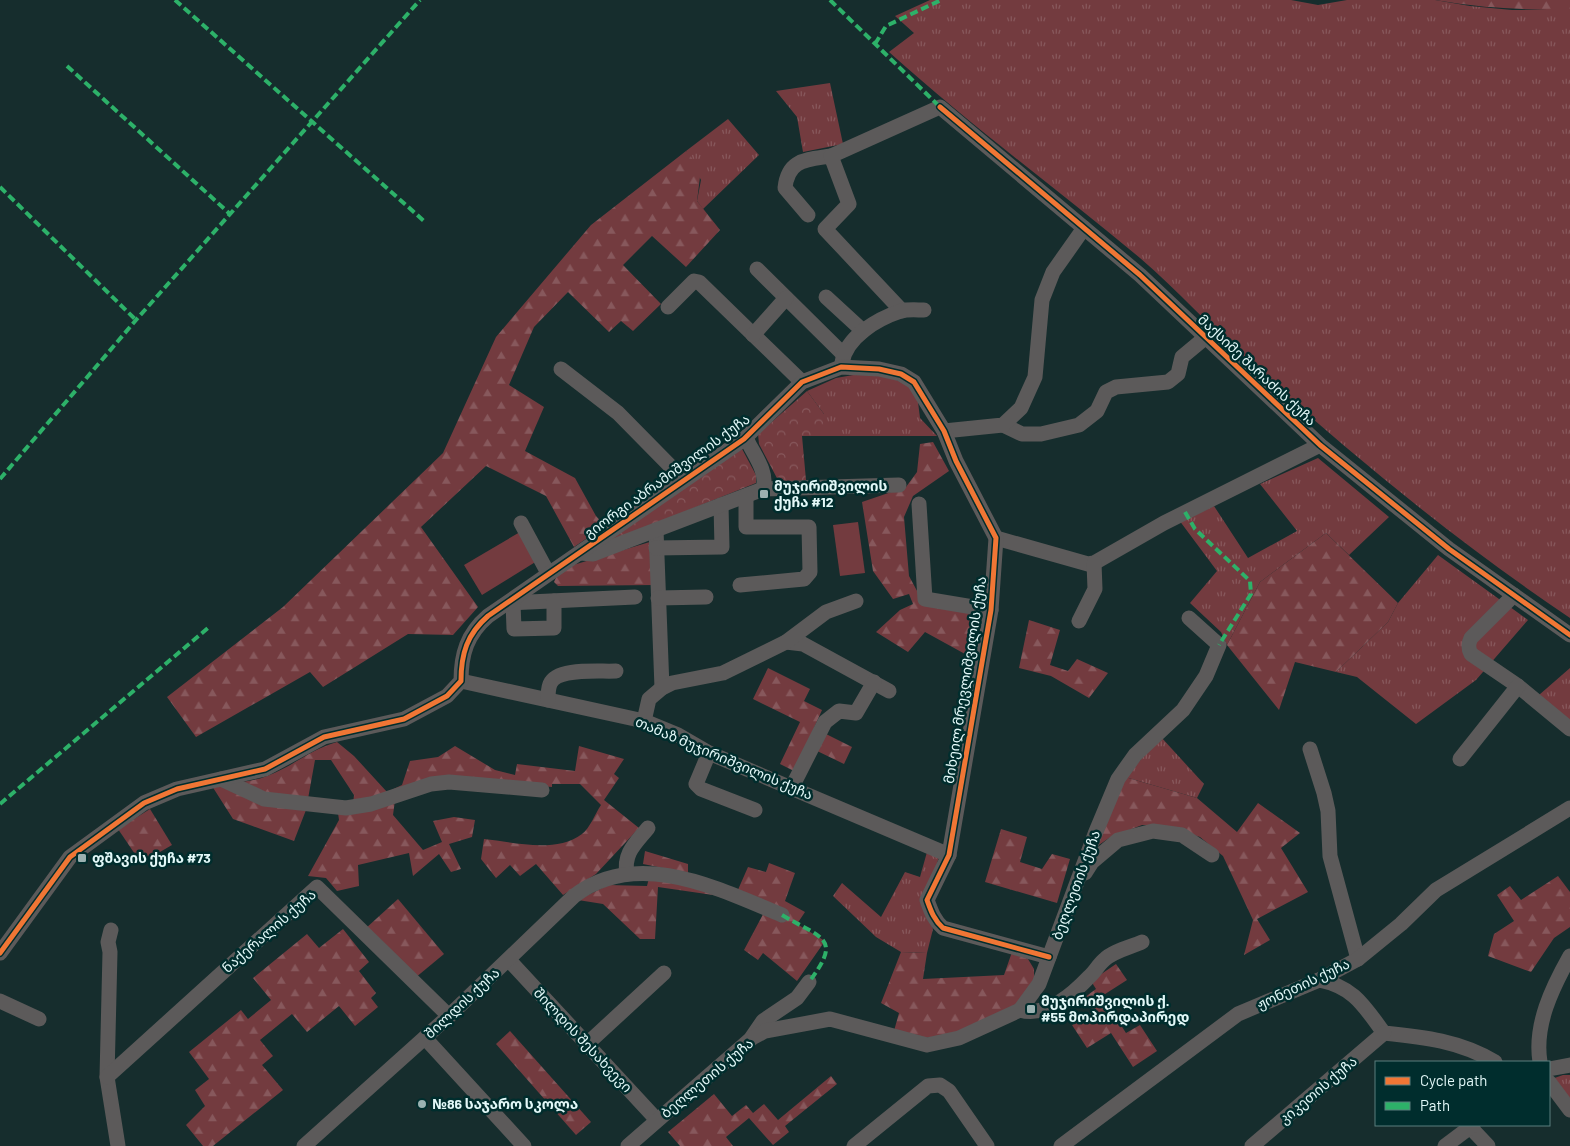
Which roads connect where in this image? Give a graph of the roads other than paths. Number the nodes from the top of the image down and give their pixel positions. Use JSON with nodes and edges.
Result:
{"nodes":[{"id":1,"x":831,"y":156,"type":"junction"},
{"id":2,"x":808,"y":215,"type":"dead end"},
{"id":3,"x":1084,"y":228,"type":"junction"},
{"id":4,"x":757,"y":269,"type":"dead end"},
{"id":5,"x":826,"y":297,"type":"dead end"},
{"id":6,"x":786,"y":298,"type":"junction"},
{"id":7,"x":668,"y":307,"type":"dead end"},
{"id":8,"x":924,"y":310,"type":"dead end"},
{"id":9,"x":902,"y":311,"type":"junction"},
{"id":10,"x":863,"y":331,"type":"junction"},
{"id":11,"x":753,"y":335,"type":"junction"},
{"id":12,"x":1206,"y":337,"type":"junction"},
{"id":13,"x":842,"y":360,"type":"junction"},
{"id":14,"x":561,"y":370,"type":"dead end"},
{"id":15,"x":802,"y":382,"type":"junction"},
{"id":16,"x":1002,"y":426,"type":"junction"},
{"id":17,"x":944,"y":431,"type":"junction"},
{"id":18,"x":744,"y":439,"type":"junction"},
{"id":19,"x":1320,"y":445,"type":"junction"},
{"id":20,"x":683,"y":479,"type":"junction"},
{"id":21,"x":899,"y":485,"type":"dead end"},
{"id":22,"x":763,"y":489,"type":"junction"},
{"id":23,"x":746,"y":496,"type":"junction"},
{"id":24,"x":919,"y":504,"type":"dead end"},
{"id":25,"x":721,"y":505,"type":"junction"},
{"id":26,"x":521,"y":523,"type":"dead end"},
{"id":27,"x":656,"y":530,"type":"junction"},
{"id":28,"x":996,"y":538,"type":"junction"},
{"id":29,"x":656,"y":548,"type":"junction"},
{"id":30,"x":579,"y":553,"type":"junction"},
{"id":31,"x":1094,"y":563,"type":"junction"},
{"id":32,"x":548,"y":573,"type":"junction"},
{"id":33,"x":740,"y":585,"type":"dead end"},
{"id":34,"x":1514,"y":595,"type":"junction"},
{"id":35,"x":635,"y":597,"type":"dead end"},
{"id":36,"x":706,"y":597,"type":"dead end"},
{"id":37,"x":658,"y":598,"type":"junction"},
{"id":38,"x":554,"y":601,"type":"junction"},
{"id":39,"x":856,"y":601,"type":"dead end"},
{"id":40,"x":510,"y":603,"type":"junction"},
{"id":41,"x":991,"y":610,"type":"junction"},
{"id":42,"x":1189,"y":618,"type":"dead end"},
{"id":43,"x":1079,"y":622,"type":"dead end"},
{"id":44,"x":1570,"y":635,"type":"edge"},
{"id":45,"x":786,"y":642,"type":"junction"},
{"id":46,"x":616,"y":672,"type":"dead end"},
{"id":47,"x":461,"y":681,"type":"junction"},
{"id":48,"x":874,"y":682,"type":"junction"},
{"id":49,"x":1518,"y":686,"type":"junction"},
{"id":50,"x":662,"y":688,"type":"junction"},
{"id":51,"x":889,"y":691,"type":"dead end"},
{"id":52,"x":548,"y":700,"type":"junction"},
{"id":53,"x":644,"y":721,"type":"junction"},
{"id":54,"x":1570,"y":729,"type":"edge"},
{"id":55,"x":1310,"y":749,"type":"dead end"},
{"id":56,"x":709,"y":753,"type":"junction"},
{"id":57,"x":1460,"y":759,"type":"dead end"},
{"id":58,"x":221,"y":779,"type":"junction"},
{"id":59,"x":792,"y":787,"type":"junction"},
{"id":60,"x":542,"y":790,"type":"dead end"},
{"id":61,"x":1570,"y":808,"type":"edge"},
{"id":62,"x":755,"y":810,"type":"dead end"},
{"id":63,"x":648,"y":828,"type":"dead end"},
{"id":64,"x":949,"y":854,"type":"junction"},
{"id":65,"x":1212,"y":854,"type":"dead end"},
{"id":66,"x":627,"y":874,"type":"junction"},
{"id":67,"x":1072,"y":893,"type":"junction"},
{"id":68,"x":782,"y":915,"type":"dead end"},
{"id":69,"x":111,"y":930,"type":"dead end"},
{"id":70,"x":1142,"y":942,"type":"dead end"},
{"id":71,"x":0,"y":953,"type":"edge"},
{"id":72,"x":1570,"y":956,"type":"edge"},
{"id":73,"x":1049,"y":957,"type":"junction"},
{"id":74,"x":1358,"y":959,"type":"junction"},
{"id":75,"x":509,"y":960,"type":"junction"},
{"id":76,"x":664,"y":972,"type":"dead end"},
{"id":77,"x":1319,"y":980,"type":"junction"},
{"id":78,"x":809,"y":982,"type":"dead end"},
{"id":79,"x":0,"y":1001,"type":"edge"},
{"id":80,"x":1020,"y":1010,"type":"junction"},
{"id":81,"x":449,"y":1016,"type":"junction"},
{"id":82,"x":39,"y":1019,"type":"dead end"},
{"id":83,"x":1384,"y":1033,"type":"junction"},
{"id":84,"x":425,"y":1038,"type":"junction"},
{"id":85,"x":752,"y":1038,"type":"junction"},
{"id":86,"x":587,"y":1044,"type":"junction"},
{"id":87,"x":1493,"y":1061,"type":"edge"},
{"id":88,"x":1540,"y":1061,"type":"edge"},
{"id":89,"x":1570,"y":1065,"type":"edge"},
{"id":90,"x":1550,"y":1069,"type":"edge"},
{"id":91,"x":107,"y":1077,"type":"junction"},
{"id":92,"x":1550,"y":1083,"type":"edge"},
{"id":93,"x":1570,"y":1110,"type":"edge"},
{"id":94,"x":657,"y":1120,"type":"junction"},
{"id":95,"x":1472,"y":1126,"type":"edge"},
{"id":96,"x":118,"y":1146,"type":"edge"},
{"id":97,"x":304,"y":1146,"type":"edge"},
{"id":98,"x":524,"y":1146,"type":"edge"},
{"id":99,"x":628,"y":1146,"type":"edge"},
{"id":100,"x":854,"y":1146,"type":"edge"},
{"id":101,"x":987,"y":1146,"type":"edge"},
{"id":102,"x":1061,"y":1146,"type":"edge"},
{"id":103,"x":1252,"y":1146,"type":"edge"},
{"id":104,"x":1445,"y":1146,"type":"edge"},
{"id":105,"x":1488,"y":1146,"type":"edge"}],
"edges":[{"from":1,"to":2,"type":"street"},
{"from":1,"to":3,"type":"street","name":"მაქსიმე შარაძის ქუჩა"},
{"from":1,"to":9,"type":"street"},
{"from":3,"to":12,"type":"street","name":"მაქსიმე შარაძის ქუჩა"},
{"from":3,"to":16,"type":"street"},
{"from":4,"to":6,"type":"street"},
{"from":5,"to":10,"type":"street"},
{"from":6,"to":11,"type":"street"},
{"from":6,"to":13,"type":"street"},
{"from":7,"to":11,"type":"street"},
{"from":8,"to":9,"type":"street","name":"გიორგი აბრამიშვილის ქუჩა"},
{"from":9,"to":10,"type":"street","name":"გიორგი აბრამიშვილის ქუჩა"},
{"from":10,"to":13,"type":"street","name":"გიორგი აბრამიშვილის ქუჩა"},
{"from":11,"to":15,"type":"street"},
{"from":12,"to":16,"type":"street"},
{"from":12,"to":19,"type":"street","name":"მაქსიმე შარაძის ქუჩა"},
{"from":13,"to":15,"type":"street","name":"გიორგი აბრამიშვილის ქუჩა"},
{"from":13,"to":17,"type":"street"},
{"from":14,"to":20,"type":"street"},
{"from":15,"to":18,"type":"street","name":"გიორგი აბრამიშვილის ქუჩა"},
{"from":16,"to":17,"type":"street"},
{"from":17,"to":28,"type":"street"},
{"from":18,"to":20,"type":"street","name":"გიორგი აბრამიშვილის ქუჩა"},
{"from":18,"to":22,"type":"street"},
{"from":19,"to":31,"type":"street"},
{"from":19,"to":34,"type":"street","name":"მაქსიმე შარაძის ქუჩა"},
{"from":20,"to":30,"type":"street","name":"გიორგი აბრამიშვილის ქუჩა"},
{"from":21,"to":22,"type":"street"},
{"from":22,"to":23,"type":"street"},
{"from":23,"to":25,"type":"street"},
{"from":23,"to":33,"type":"street"},
{"from":24,"to":41,"type":"street"},
{"from":25,"to":27,"type":"street"},
{"from":25,"to":29,"type":"street"},
{"from":26,"to":32,"type":"street"},
{"from":27,"to":29,"type":"street"},
{"from":27,"to":30,"type":"street"},
{"from":28,"to":31,"type":"street"},
{"from":28,"to":41,"type":"street","name":"მიხეილ მრევლიშვილის ქუჩა"},
{"from":29,"to":37,"type":"street"},
{"from":30,"to":32,"type":"street"},
{"from":31,"to":43,"type":"street"},
{"from":32,"to":40,"type":"street"},
{"from":34,"to":44,"type":"street","name":"მაქსიმე შარაძის ქუჩა"},
{"from":34,"to":49,"type":"street"},
{"from":35,"to":38,"type":"street"},
{"from":36,"to":37,"type":"street"},
{"from":37,"to":50,"type":"street"},
{"from":38,"to":40,"type":"street"},
{"from":38,"to":40,"type":"street"},
{"from":39,"to":45,"type":"street"},
{"from":40,"to":47,"type":"street"},
{"from":41,"to":64,"type":"street","name":"მიხეილ მრევლიშვილის ქუჩა"},
{"from":42,"to":67,"type":"street","name":"ბეღლეთის ქუჩა"},
{"from":45,"to":48,"type":"street"},
{"from":45,"to":50,"type":"street"},
{"from":46,"to":52,"type":"street"},
{"from":47,"to":52,"type":"street","name":"თამაზ მუჯირიშვილის ქუჩა"},
{"from":47,"to":58,"type":"street"},
{"from":48,"to":51,"type":"street"},
{"from":48,"to":59,"type":"street"},
{"from":49,"to":54,"type":"street"},
{"from":49,"to":57,"type":"street"},
{"from":50,"to":53,"type":"street"},
{"from":52,"to":53,"type":"street","name":"თამაზ მუჯირიშვილის ქუჩა"},
{"from":53,"to":56,"type":"street","name":"თამაზ მუჯირიშვილის ქუჩა"},
{"from":55,"to":74,"type":"street"},
{"from":56,"to":59,"type":"street","name":"თამაზ მუჯირიშვილის ქუჩა"},
{"from":56,"to":62,"type":"street"},
{"from":58,"to":60,"type":"street"},
{"from":58,"to":71,"type":"street"},
{"from":59,"to":64,"type":"street","name":"თამაზ მუჯირიშვილის ქუჩა"},
{"from":61,"to":74,"type":"street","name":"ჟონეთის ქუჩა"},
{"from":63,"to":66,"type":"street"},
{"from":64,"to":73,"type":"street","name":"მიხეილ მრევლიშვილის ქუჩა"},
{"from":65,"to":67,"type":"street"},
{"from":66,"to":68,"type":"street","name":"შილდის ქუჩა"},
{"from":66,"to":75,"type":"street","name":"შილდის ქუჩა"},
{"from":67,"to":73,"type":"street","name":"ბეღლეთის ქუჩა"},
{"from":69,"to":91,"type":"street"},
{"from":70,"to":80,"type":"street"},
{"from":72,"to":88,"type":"street"},
{"from":73,"to":80,"type":"street","name":"ბეღლეთის ქუჩა"},
{"from":74,"to":77,"type":"street","name":"ჟონეთის ქუჩა"},
{"from":75,"to":81,"type":"street","name":"შილდის ქუჩა"},
{"from":75,"to":86,"type":"street","name":"შილდის შესახვევი"},
{"from":76,"to":86,"type":"street"},
{"from":77,"to":83,"type":"street"},
{"from":77,"to":102,"type":"street","name":"ჟონეთის ქუჩა"},
{"from":78,"to":85,"type":"street"},
{"from":79,"to":82,"type":"street"},
{"from":80,"to":85,"type":"street","name":"ბეღლეთის ქუჩა"},
{"from":81,"to":84,"type":"street","name":"შილდის ქუჩა"},
{"from":81,"to":91,"type":"street","name":"ნაქერალის ქუჩა"},
{"from":83,"to":87,"type":"street"},
{"from":83,"to":103,"type":"street","name":"კიკეთის ქუჩა"},
{"from":84,"to":97,"type":"street","name":"შილდის ქუჩა"},
{"from":84,"to":98,"type":"street"},
{"from":85,"to":94,"type":"street","name":"ბეღლეთის ქუჩა"},
{"from":86,"to":94,"type":"street","name":"შილდის შესახვევი"},
{"from":89,"to":90,"type":"street"},
{"from":91,"to":96,"type":"street"},
{"from":92,"to":93,"type":"street"},
{"from":94,"to":99,"type":"street","name":"ბეღლეთის ქუჩა"},
{"from":95,"to":104,"type":"street"},
{"from":95,"to":105,"type":"street"},
{"from":100,"to":101,"type":"street"}]}
